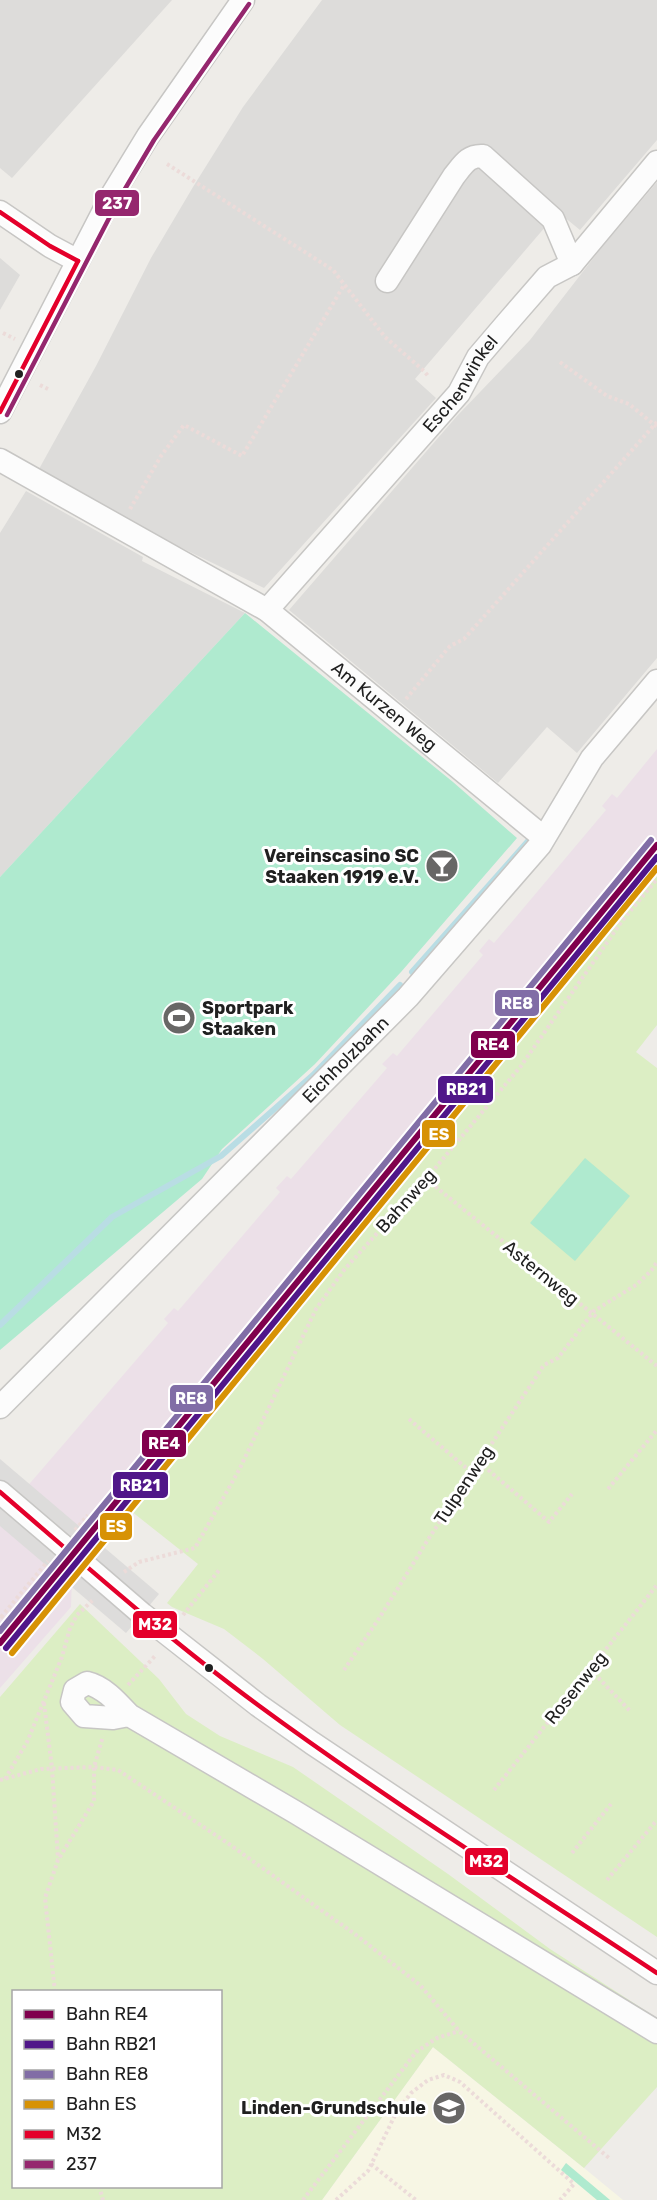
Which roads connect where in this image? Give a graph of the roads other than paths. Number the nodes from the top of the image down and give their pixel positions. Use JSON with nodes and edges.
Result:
{"nodes":[{"id":1,"x":243,"y":0,"type":"edge"},
{"id":2,"x":657,"y":162,"type":"edge"},
{"id":3,"x":0,"y":212,"type":"edge"},
{"id":4,"x":78,"y":261,"type":"junction"},
{"id":5,"x":572,"y":264,"type":"junction"},
{"id":6,"x":387,"y":281,"type":"dead end"},
{"id":7,"x":0,"y":412,"type":"edge"},
{"id":8,"x":0,"y":460,"type":"edge"},
{"id":9,"x":267,"y":610,"type":"junction"},
{"id":10,"x":657,"y":681,"type":"edge"},
{"id":11,"x":543,"y":837,"type":"junction"},
{"id":12,"x":0,"y":1407,"type":"edge"},
{"id":13,"x":0,"y":1492,"type":"edge"},
{"id":14,"x":120,"y":1712,"type":"road end"},
{"id":15,"x":657,"y":1973,"type":"edge"},
{"id":16,"x":657,"y":2032,"type":"edge"}],
"edges":[{"from":1,"to":4,"type":"street"},
{"from":2,"to":5,"type":"street","name":"Eschenwinkel"},
{"from":3,"to":4,"type":"street"},
{"from":4,"to":7,"type":"street"},
{"from":5,"to":6,"type":"street"},
{"from":5,"to":9,"type":"street","name":"Eschenwinkel"},
{"from":8,"to":9,"type":"street","name":"Am Kurzen Weg"},
{"from":9,"to":11,"type":"street","name":"Am Kurzen Weg"},
{"from":10,"to":11,"type":"street","name":"Eichholzbahn"},
{"from":11,"to":12,"type":"street","name":"Eichholzbahn"},
{"from":13,"to":15,"type":"street","bridge":true},
{"from":14,"to":16,"type":"street"}]}
